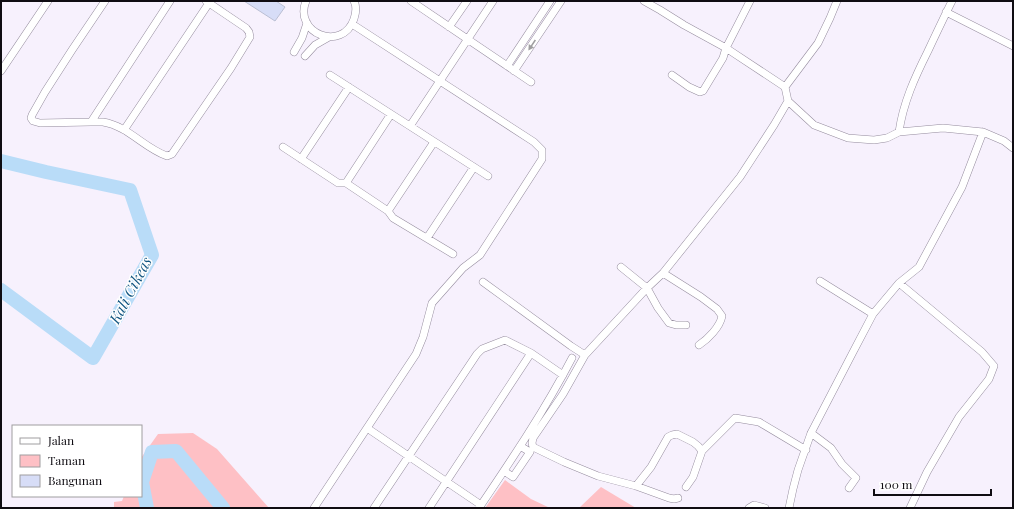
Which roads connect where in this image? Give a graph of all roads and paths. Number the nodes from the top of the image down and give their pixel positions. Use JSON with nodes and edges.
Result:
{"nodes":[{"id":1,"x":48,"y":1,"type":"edge"},
{"id":2,"x":105,"y":1,"type":"edge"},
{"id":3,"x":170,"y":1,"type":"edge"},
{"id":4,"x":306,"y":1,"type":"edge"},
{"id":5,"x":411,"y":1,"type":"edge"},
{"id":6,"x":466,"y":1,"type":"edge"},
{"id":7,"x":493,"y":1,"type":"edge"},
{"id":8,"x":550,"y":1,"type":"edge"},
{"id":9,"x":561,"y":1,"type":"edge"},
{"id":10,"x":644,"y":1,"type":"edge"},
{"id":11,"x":750,"y":1,"type":"edge"},
{"id":12,"x":837,"y":1,"type":"edge"},
{"id":13,"x":952,"y":1,"type":"edge"},
{"id":14,"x":207,"y":2,"type":"edge"},
{"id":15,"x":355,"y":2,"type":"edge"},
{"id":16,"x":946,"y":12,"type":"junction"},
{"id":17,"x":537,"y":20,"type":"junction"},
{"id":18,"x":307,"y":23,"type":"junction"},
{"id":19,"x":352,"y":24,"type":"junction"},
{"id":20,"x":545,"y":25,"type":"junction"},
{"id":21,"x":449,"y":27,"type":"junction"},
{"id":22,"x":329,"y":37,"type":"junction"},
{"id":23,"x":468,"y":40,"type":"junction"},
{"id":24,"x":1013,"y":46,"type":"edge"},
{"id":25,"x":726,"y":48,"type":"junction"},
{"id":26,"x":294,"y":52,"type":"dead end"},
{"id":27,"x":305,"y":56,"type":"dead end"},
{"id":28,"x":507,"y":66,"type":"junction"},
{"id":29,"x":1,"y":71,"type":"edge"},
{"id":30,"x":514,"y":71,"type":"junction"},
{"id":31,"x":330,"y":75,"type":"dead end"},
{"id":32,"x":672,"y":75,"type":"dead end"},
{"id":33,"x":441,"y":81,"type":"junction"},
{"id":34,"x":531,"y":82,"type":"dead end"},
{"id":35,"x":349,"y":87,"type":"junction"},
{"id":36,"x":785,"y":87,"type":"junction"},
{"id":37,"x":788,"y":101,"type":"junction"},
{"id":38,"x":392,"y":114,"type":"junction"},
{"id":39,"x":91,"y":122,"type":"junction"},
{"id":40,"x":410,"y":126,"type":"junction"},
{"id":41,"x":124,"y":130,"type":"junction"},
{"id":42,"x":899,"y":132,"type":"junction"},
{"id":43,"x":983,"y":132,"type":"junction"},
{"id":44,"x":434,"y":142,"type":"junction"},
{"id":45,"x":284,"y":148,"type":"dead end"},
{"id":46,"x":1013,"y":148,"type":"edge"},
{"id":47,"x":301,"y":159,"type":"junction"},
{"id":48,"x":474,"y":167,"type":"junction"},
{"id":49,"x":488,"y":176,"type":"dead end"},
{"id":50,"x":346,"y":183,"type":"junction"},
{"id":51,"x":388,"y":210,"type":"junction"},
{"id":52,"x":427,"y":238,"type":"junction"},
{"id":53,"x":453,"y":254,"type":"dead end"},
{"id":54,"x":621,"y":267,"type":"dead end"},
{"id":55,"x":663,"y":273,"type":"junction"},
{"id":56,"x":820,"y":281,"type":"dead end"},
{"id":57,"x":483,"y":282,"type":"dead end"},
{"id":58,"x":899,"y":283,"type":"junction"},
{"id":59,"x":648,"y":288,"type":"junction"},
{"id":60,"x":873,"y":314,"type":"junction"},
{"id":61,"x":686,"y":325,"type":"dead end"},
{"id":62,"x":699,"y":345,"type":"dead end"},
{"id":63,"x":531,"y":353,"type":"junction"},
{"id":64,"x":585,"y":355,"type":"junction"},
{"id":65,"x":572,"y":358,"type":"dead end"},
{"id":66,"x":563,"y":375,"type":"junction"},
{"id":67,"x":367,"y":428,"type":"junction"},
{"id":68,"x":811,"y":433,"type":"junction"},
{"id":69,"x":520,"y":446,"type":"junction"},
{"id":70,"x":806,"y":450,"type":"junction"},
{"id":71,"x":702,"y":451,"type":"junction"},
{"id":72,"x":409,"y":456,"type":"junction"},
{"id":73,"x":504,"y":471,"type":"junction"},
{"id":74,"x":446,"y":482,"type":"junction"},
{"id":75,"x":636,"y":486,"type":"junction"},
{"id":76,"x":686,"y":487,"type":"dead end"},
{"id":77,"x":849,"y":488,"type":"dead end"},
{"id":78,"x":678,"y":498,"type":"dead end"},
{"id":79,"x":480,"y":507,"type":"edge"},
{"id":80,"x":314,"y":508,"type":"edge"},
{"id":81,"x":374,"y":508,"type":"edge"},
{"id":82,"x":429,"y":508,"type":"edge"},
{"id":83,"x":750,"y":508,"type":"edge"},
{"id":84,"x":765,"y":508,"type":"edge"},
{"id":85,"x":789,"y":508,"type":"edge"},
{"id":86,"x":910,"y":508,"type":"edge"}],
"edges":[{"from":1,"to":29,"type":"street"},
{"from":2,"to":39,"type":"street"},
{"from":3,"to":39,"type":"street"},
{"from":4,"to":18,"type":"street"},
{"from":5,"to":21,"type":"street"},
{"from":6,"to":21,"type":"street"},
{"from":7,"to":23,"type":"street"},
{"from":8,"to":17,"type":"street"},
{"from":9,"to":20,"type":"street"},
{"from":10,"to":25,"type":"street"},
{"from":11,"to":25,"type":"street"},
{"from":12,"to":36,"type":"street"},
{"from":13,"to":16,"type":"street"},
{"from":14,"to":41,"type":"street"},
{"from":14,"to":41,"type":"street"},
{"from":15,"to":19,"type":"street"},
{"from":16,"to":24,"type":"street"},
{"from":16,"to":42,"type":"street"},
{"from":17,"to":20,"type":"street"},
{"from":17,"to":28,"type":"street"},
{"from":18,"to":22,"type":"street"},
{"from":18,"to":26,"type":"street"},
{"from":19,"to":22,"type":"street"},
{"from":19,"to":33,"type":"street"},
{"from":20,"to":30,"type":"street","one_way":true},
{"from":21,"to":23,"type":"street"},
{"from":22,"to":27,"type":"street"},
{"from":23,"to":28,"type":"street"},
{"from":23,"to":33,"type":"street"},
{"from":25,"to":32,"type":"street"},
{"from":25,"to":36,"type":"street"},
{"from":28,"to":30,"type":"street"},
{"from":30,"to":34,"type":"street"},
{"from":31,"to":35,"type":"street"},
{"from":33,"to":40,"type":"street"},
{"from":33,"to":67,"type":"street"},
{"from":35,"to":38,"type":"street"},
{"from":35,"to":47,"type":"street"},
{"from":36,"to":37,"type":"street"},
{"from":37,"to":42,"type":"street"},
{"from":37,"to":55,"type":"street"},
{"from":38,"to":40,"type":"street"},
{"from":38,"to":50,"type":"street"},
{"from":39,"to":41,"type":"street"},
{"from":40,"to":44,"type":"street"},
{"from":42,"to":43,"type":"street"},
{"from":43,"to":46,"type":"street"},
{"from":43,"to":58,"type":"street"},
{"from":44,"to":48,"type":"street"},
{"from":44,"to":51,"type":"street"},
{"from":45,"to":47,"type":"street"},
{"from":47,"to":50,"type":"street"},
{"from":48,"to":49,"type":"street"},
{"from":48,"to":52,"type":"street"},
{"from":50,"to":51,"type":"street"},
{"from":51,"to":52,"type":"street"},
{"from":52,"to":53,"type":"street"},
{"from":54,"to":59,"type":"street"},
{"from":55,"to":59,"type":"street"},
{"from":55,"to":62,"type":"street"},
{"from":56,"to":60,"type":"street"},
{"from":57,"to":64,"type":"street"},
{"from":58,"to":60,"type":"street"},
{"from":58,"to":86,"type":"street"},
{"from":59,"to":61,"type":"street"},
{"from":59,"to":64,"type":"street"},
{"from":60,"to":68,"type":"street"},
{"from":63,"to":66,"type":"street"},
{"from":63,"to":72,"type":"street"},
{"from":63,"to":74,"type":"street"},
{"from":64,"to":75,"type":"street"},
{"from":65,"to":66,"type":"street"},
{"from":66,"to":69,"type":"street"},
{"from":67,"to":72,"type":"street"},
{"from":67,"to":80,"type":"street"},
{"from":68,"to":70,"type":"street"},
{"from":68,"to":77,"type":"street"},
{"from":69,"to":73,"type":"street"},
{"from":69,"to":73,"type":"street"},
{"from":70,"to":71,"type":"street"},
{"from":70,"to":85,"type":"street"},
{"from":71,"to":75,"type":"street"},
{"from":71,"to":76,"type":"street"},
{"from":72,"to":74,"type":"street"},
{"from":72,"to":81,"type":"street"},
{"from":73,"to":79,"type":"street"},
{"from":74,"to":79,"type":"street"},
{"from":74,"to":82,"type":"street"},
{"from":75,"to":78,"type":"street"},
{"from":83,"to":84,"type":"street"}]}
